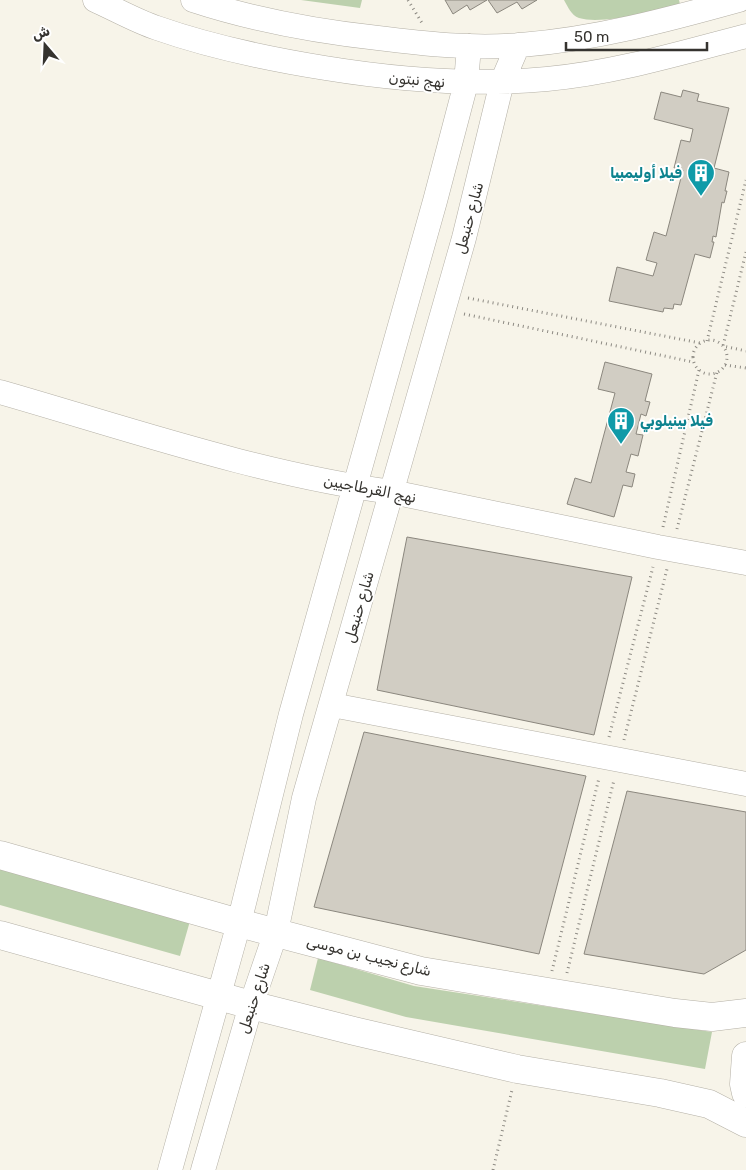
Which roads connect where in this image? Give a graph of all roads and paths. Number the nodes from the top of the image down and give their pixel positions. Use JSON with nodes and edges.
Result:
{"nodes":[{"id":1,"x":95,"y":0,"type":"edge"},
{"id":2,"x":193,"y":0,"type":"edge"},
{"id":3,"x":739,"y":0,"type":"edge"},
{"id":4,"x":746,"y":36,"type":"edge"},
{"id":5,"x":518,"y":45,"type":"junction"},
{"id":6,"x":469,"y":46,"type":"junction"},
{"id":7,"x":502,"y":82,"type":"junction"},
{"id":8,"x":466,"y":83,"type":"junction"},
{"id":9,"x":746,"y":180,"type":"edge"},
{"id":10,"x":746,"y":252,"type":"edge"},
{"id":11,"x":446,"y":302,"type":"junction"},
{"id":12,"x":707,"y":341,"type":"junction"},
{"id":13,"x":700,"y":344,"type":"junction"},
{"id":14,"x":723,"y":346,"type":"junction"},
{"id":15,"x":746,"y":351,"type":"edge"},
{"id":16,"x":693,"y":362,"type":"junction"},
{"id":17,"x":725,"y":365,"type":"junction"},
{"id":18,"x":746,"y":368,"type":"edge"},
{"id":19,"x":699,"y":370,"type":"junction"},
{"id":20,"x":717,"y":372,"type":"junction"},
{"id":21,"x":0,"y":392,"type":"edge"},
{"id":22,"x":354,"y":487,"type":"junction"},
{"id":23,"x":392,"y":492,"type":"junction"},
{"id":24,"x":665,"y":548,"type":"junction"},
{"id":25,"x":746,"y":563,"type":"edge"},
{"id":26,"x":332,"y":705,"type":"junction"},
{"id":27,"x":612,"y":759,"type":"junction"},
{"id":28,"x":746,"y":784,"type":"edge"},
{"id":29,"x":0,"y":855,"type":"edge"},
{"id":30,"x":239,"y":923,"type":"junction"},
{"id":31,"x":276,"y":932,"type":"junction"},
{"id":32,"x":0,"y":935,"type":"edge"},
{"id":33,"x":554,"y":994,"type":"junction"},
{"id":34,"x":219,"y":996,"type":"junction"},
{"id":35,"x":250,"y":1005,"type":"junction"},
{"id":36,"x":746,"y":1014,"type":"edge"},
{"id":37,"x":746,"y":1056,"type":"edge"},
{"id":38,"x":517,"y":1068,"type":"junction"},
{"id":39,"x":746,"y":1092,"type":"edge"},
{"id":40,"x":746,"y":1123,"type":"edge"},
{"id":41,"x":170,"y":1170,"type":"edge"},
{"id":42,"x":203,"y":1170,"type":"edge"},
{"id":43,"x":493,"y":1170,"type":"edge"}],
"edges":[{"from":1,"to":8,"type":"street","name":"نهج نبتون"},
{"from":2,"to":6,"type":"street"},
{"from":3,"to":5,"type":"street"},
{"from":4,"to":7,"type":"street","name":"نهج نبتون"},
{"from":5,"to":6,"type":"street"},
{"from":5,"to":7,"type":"street","name":"شارع حنبعل"},
{"from":6,"to":8,"type":"street"},
{"from":7,"to":8,"type":"street","name":"نهج نبتون"},
{"from":7,"to":11,"type":"street","name":"شارع حنبعل"},
{"from":8,"to":22,"type":"street"},
{"from":9,"to":12,"type":"path"},
{"from":10,"to":14,"type":"path"},
{"from":11,"to":13,"type":"path"},
{"from":11,"to":16,"type":"path"},
{"from":11,"to":23,"type":"street","name":"شارع حنبعل"},
{"from":12,"to":13,"type":"path"},
{"from":12,"to":14,"type":"path"},
{"from":13,"to":16,"type":"path"},
{"from":14,"to":15,"type":"path"},
{"from":14,"to":17,"type":"path"},
{"from":16,"to":19,"type":"path"},
{"from":17,"to":18,"type":"path"},
{"from":17,"to":20,"type":"path"},
{"from":19,"to":20,"type":"path"},
{"from":19,"to":24,"type":"path"},
{"from":20,"to":24,"type":"path"},
{"from":21,"to":22,"type":"street","name":"نهج القرطاجيين"},
{"from":22,"to":23,"type":"street","name":"نهج القرطاجيين"},
{"from":22,"to":30,"type":"street"},
{"from":23,"to":24,"type":"street","name":"نهج القرطاجيين"},
{"from":23,"to":26,"type":"street","name":"شارع حنبعل"},
{"from":24,"to":25,"type":"street","name":"نهج القرطاجيين"},
{"from":24,"to":27,"type":"path"},
{"from":24,"to":27,"type":"path"},
{"from":26,"to":27,"type":"street"},
{"from":26,"to":31,"type":"street","name":"شارع حنبعل"},
{"from":27,"to":28,"type":"street"},
{"from":27,"to":33,"type":"path"},
{"from":27,"to":33,"type":"path"},
{"from":29,"to":30,"type":"main road","name":"شارع نجيب بن موسى"},
{"from":30,"to":31,"type":"main road","name":"شارع نجيب بن موسى"},
{"from":30,"to":34,"type":"street"},
{"from":31,"to":33,"type":"main road","name":"شارع نجيب بن موسى"},
{"from":31,"to":35,"type":"street","name":"شارع حنبعل"},
{"from":32,"to":34,"type":"main road"},
{"from":33,"to":36,"type":"main road","name":"شارع نجيب بن موسى"},
{"from":34,"to":35,"type":"main road"},
{"from":34,"to":41,"type":"street"},
{"from":35,"to":38,"type":"main road"},
{"from":35,"to":42,"type":"street","name":"شارع حنبعل"},
{"from":37,"to":39,"type":"main road"},
{"from":38,"to":40,"type":"main road"},
{"from":38,"to":43,"type":"path"}]}
